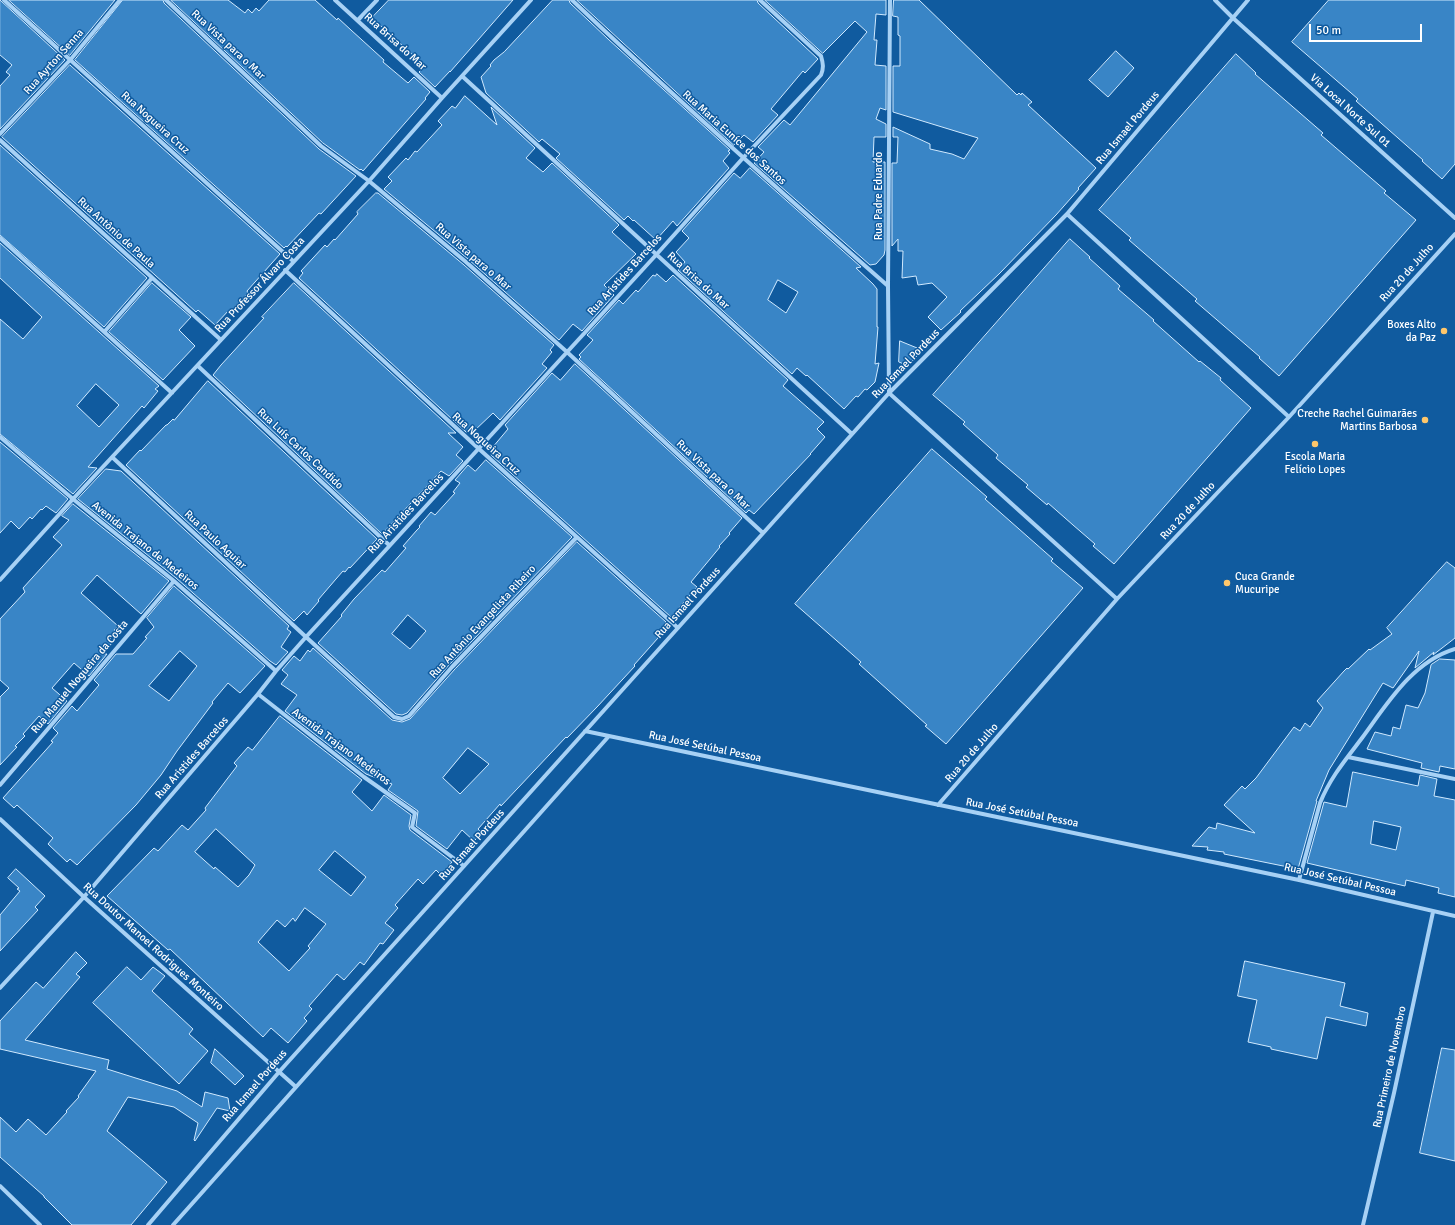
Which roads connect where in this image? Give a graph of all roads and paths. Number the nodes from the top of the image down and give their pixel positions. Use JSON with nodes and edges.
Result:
{"nodes":[{"id":1,"x":4,"y":0,"type":"edge"},
{"id":2,"x":120,"y":0,"type":"edge"},
{"id":3,"x":166,"y":0,"type":"edge"},
{"id":4,"x":335,"y":0,"type":"edge"},
{"id":5,"x":377,"y":0,"type":"edge"},
{"id":6,"x":531,"y":0,"type":"edge"},
{"id":7,"x":572,"y":0,"type":"edge"},
{"id":8,"x":760,"y":0,"type":"edge"},
{"id":9,"x":890,"y":0,"type":"edge"},
{"id":10,"x":1215,"y":0,"type":"edge"},
{"id":11,"x":1248,"y":0,"type":"edge"},
{"id":12,"x":1233,"y":18,"type":"junction"},
{"id":13,"x":358,"y":20,"type":"junction"},
{"id":14,"x":71,"y":59,"type":"junction"},
{"id":15,"x":462,"y":76,"type":"junction"},
{"id":16,"x":442,"y":98,"type":"junction"},
{"id":17,"x":0,"y":134,"type":"edge"},
{"id":18,"x":0,"y":140,"type":"edge"},
{"id":19,"x":742,"y":158,"type":"junction"},
{"id":20,"x":369,"y":181,"type":"junction"},
{"id":21,"x":1067,"y":214,"type":"junction"},
{"id":22,"x":1455,"y":218,"type":"edge"},
{"id":23,"x":1455,"y":234,"type":"edge"},
{"id":24,"x":0,"y":238,"type":"edge"},
{"id":25,"x":656,"y":255,"type":"junction"},
{"id":26,"x":293,"y":261,"type":"junction"},
{"id":27,"x":285,"y":270,"type":"junction"},
{"id":28,"x":152,"y":278,"type":"junction"},
{"id":29,"x":888,"y":286,"type":"junction"},
{"id":30,"x":104,"y":330,"type":"junction"},
{"id":31,"x":221,"y":340,"type":"junction"},
{"id":32,"x":567,"y":352,"type":"junction"},
{"id":33,"x":198,"y":366,"type":"junction"},
{"id":34,"x":172,"y":393,"type":"junction"},
{"id":35,"x":889,"y":393,"type":"junction"},
{"id":36,"x":1289,"y":417,"type":"junction"},
{"id":37,"x":852,"y":434,"type":"junction"},
{"id":38,"x":0,"y":438,"type":"edge"},
{"id":39,"x":478,"y":448,"type":"junction"},
{"id":40,"x":112,"y":457,"type":"junction"},
{"id":41,"x":73,"y":499,"type":"junction"},
{"id":42,"x":763,"y":533,"type":"junction"},
{"id":43,"x":577,"y":537,"type":"junction"},
{"id":44,"x":389,"y":545,"type":"junction"},
{"id":45,"x":0,"y":580,"type":"edge"},
{"id":46,"x":174,"y":581,"type":"junction"},
{"id":47,"x":1117,"y":599,"type":"junction"},
{"id":48,"x":678,"y":628,"type":"junction"},
{"id":49,"x":306,"y":637,"type":"junction"},
{"id":50,"x":1455,"y":649,"type":"edge"},
{"id":51,"x":276,"y":671,"type":"junction"},
{"id":52,"x":258,"y":694,"type":"junction"},
{"id":53,"x":402,"y":719,"type":"joint"},
{"id":54,"x":585,"y":731,"type":"junction"},
{"id":55,"x":609,"y":736,"type":"junction"},
{"id":56,"x":1348,"y":757,"type":"junction"},
{"id":57,"x":1455,"y":779,"type":"edge"},
{"id":58,"x":0,"y":785,"type":"edge"},
{"id":59,"x":938,"y":805,"type":"junction"},
{"id":60,"x":0,"y":819,"type":"edge"},
{"id":61,"x":464,"y":866,"type":"junction"},
{"id":62,"x":1300,"y":880,"type":"junction"},
{"id":63,"x":84,"y":897,"type":"junction"},
{"id":64,"x":1433,"y":912,"type":"junction"},
{"id":65,"x":1455,"y":916,"type":"edge"},
{"id":66,"x":0,"y":988,"type":"edge"},
{"id":67,"x":279,"y":1072,"type":"junction"},
{"id":68,"x":296,"y":1087,"type":"junction"},
{"id":69,"x":0,"y":1186,"type":"edge"},
{"id":70,"x":40,"y":1225,"type":"edge"},
{"id":71,"x":148,"y":1225,"type":"edge"},
{"id":72,"x":173,"y":1225,"type":"edge"},
{"id":73,"x":1363,"y":1225,"type":"edge"}],
"edges":[{"from":1,"to":14,"type":"street","name":"Rua Nogueira Cruz"},
{"from":2,"to":14,"type":"street","name":"Rua Ayrton Senna"},
{"from":3,"to":20,"type":"street","name":"Rua Vista para o Mar"},
{"from":4,"to":13,"type":"street","name":"Rua Brisa do Mar"},
{"from":5,"to":13,"type":"street"},
{"from":6,"to":15,"type":"street","name":"Rua Professor Álvaro Costa"},
{"from":7,"to":19,"type":"street","name":"Rua Maria Euníce dos Santos"},
{"from":8,"to":19,"type":"street","name":"Rua Aristides Barcelos"},
{"from":9,"to":29,"type":"street","name":"Rua Padre Eduardo"},
{"from":10,"to":12,"type":"street","name":"Via Local Norte Sul 01"},
{"from":11,"to":12,"type":"street","name":"Rua Ismael Pordeus"},
{"from":12,"to":21,"type":"street","name":"Rua Ismael Pordeus"},
{"from":12,"to":22,"type":"street","name":"Via Local Norte Sul 01"},
{"from":13,"to":16,"type":"street","name":"Rua Brisa do Mar"},
{"from":14,"to":17,"type":"street","name":"Rua Ayrton Senna"},
{"from":14,"to":26,"type":"street","name":"Rua Nogueira Cruz"},
{"from":15,"to":16,"type":"street","name":"Rua Professor Álvaro Costa"},
{"from":15,"to":25,"type":"street","name":"Rua Brisa do Mar"},
{"from":16,"to":20,"type":"street","name":"Rua Professor Álvaro Costa"},
{"from":18,"to":28,"type":"street","name":"Rua Antônio de Paula"},
{"from":19,"to":25,"type":"street","name":"Rua Aristides Barcelos"},
{"from":19,"to":29,"type":"street","name":"Rua Maria Euníce dos Santos"},
{"from":20,"to":26,"type":"street","name":"Rua Professor Álvaro Costa"},
{"from":20,"to":32,"type":"street","name":"Rua Vista para o Mar"},
{"from":21,"to":35,"type":"street","name":"Rua Ismael Pordeus"},
{"from":21,"to":36,"type":"street"},
{"from":23,"to":36,"type":"street","name":"Rua 20 de Julho"},
{"from":24,"to":30,"type":"street"},
{"from":25,"to":32,"type":"street","name":"Rua Aristides Barcelos"},
{"from":25,"to":37,"type":"street","name":"Rua Brisa do Mar"},
{"from":26,"to":27,"type":"street","name":"Rua Professor Álvaro Costa"},
{"from":27,"to":31,"type":"street","name":"Rua Professor Álvaro Costa"},
{"from":27,"to":39,"type":"street","name":"Rua Nogueira Cruz"},
{"from":28,"to":30,"type":"street"},
{"from":28,"to":31,"type":"street","name":"Rua Antônio de Paula"},
{"from":29,"to":35,"type":"street","name":"Rua Padre Eduardo"},
{"from":30,"to":34,"type":"street"},
{"from":31,"to":33,"type":"street","name":"Rua Professor Álvaro Costa"},
{"from":32,"to":39,"type":"street","name":"Rua Aristides Barcelos"},
{"from":32,"to":42,"type":"street","name":"Rua Vista para o Mar"},
{"from":33,"to":34,"type":"street","name":"Rua Professor Álvaro Costa"},
{"from":33,"to":44,"type":"street","name":"Rua Luís Carlos Candido"},
{"from":34,"to":40,"type":"street","name":"Rua Professor Álvaro Costa"},
{"from":35,"to":37,"type":"street","name":"Rua Ismael Pordeus"},
{"from":35,"to":47,"type":"street"},
{"from":36,"to":47,"type":"street","name":"Rua 20 de Julho"},
{"from":37,"to":42,"type":"street","name":"Rua Ismael Pordeus"},
{"from":38,"to":41,"type":"street","name":"Avenida Trajano de Medeiros"},
{"from":39,"to":43,"type":"street","name":"Rua Nogueira Cruz"},
{"from":39,"to":44,"type":"street","name":"Rua Aristides Barcelos"},
{"from":40,"to":41,"type":"street","name":"Rua Professor Álvaro Costa"},
{"from":40,"to":49,"type":"street","name":"Rua Paulo Aguiar"},
{"from":41,"to":45,"type":"street","name":"Rua Professor Álvaro Costa"},
{"from":41,"to":46,"type":"street","name":"Avenida Trajano de Medeiros"},
{"from":42,"to":48,"type":"street","name":"Rua Ismael Pordeus"},
{"from":43,"to":48,"type":"street","name":"Rua Nogueira Cruz"},
{"from":43,"to":53,"type":"street","name":"Rua Antônio Evangelista Ribeiro"},
{"from":44,"to":49,"type":"street","name":"Rua Aristides Barcelos"},
{"from":46,"to":51,"type":"street","name":"Avenida Trajano de Medeiros"},
{"from":46,"to":58,"type":"street","name":"Rua Manuel Nogueira da Costa"},
{"from":47,"to":59,"type":"street","name":"Rua 20 de Julho"},
{"from":48,"to":54,"type":"street","name":"Rua Ismael Pordeus"},
{"from":49,"to":51,"type":"street","name":"Rua Aristides Barcelos"},
{"from":49,"to":53,"type":"street","name":"Rua Paulo Aguiar"},
{"from":50,"to":56,"type":"street"},
{"from":51,"to":52,"type":"street","name":"Rua Aristides Barcelos"},
{"from":52,"to":61,"type":"street","name":"Avenida Trajano Medeiros"},
{"from":52,"to":63,"type":"street","name":"Rua Aristides Barcelos"},
{"from":54,"to":55,"type":"street","name":"Rua José Setúbal Pessoa"},
{"from":54,"to":61,"type":"street","name":"Rua Ismael Pordeus"},
{"from":55,"to":59,"type":"street","name":"Rua José Setúbal Pessoa"},
{"from":55,"to":68,"type":"street"},
{"from":56,"to":57,"type":"street"},
{"from":56,"to":62,"type":"street"},
{"from":59,"to":62,"type":"street","name":"Rua José Setúbal Pessoa"},
{"from":60,"to":63,"type":"street","name":"Rua Doutor Manoel Rodrigues Monteiro"},
{"from":61,"to":67,"type":"street","name":"Rua Ismael Pordeus"},
{"from":62,"to":64,"type":"street","name":"Rua José Setúbal Pessoa"},
{"from":63,"to":66,"type":"street","name":"Rua Aristides Barcelos"},
{"from":63,"to":67,"type":"street","name":"Rua Doutor Manoel Rodrigues Monteiro"},
{"from":64,"to":65,"type":"street","name":"Rua José Setúbal Pessoa"},
{"from":64,"to":73,"type":"street","name":"Rua Primeiro de Novembro"},
{"from":67,"to":68,"type":"street","name":"Rua Doutor Manoel Rodrigues Monteiro"},
{"from":67,"to":71,"type":"street","name":"Rua Ismael Pordeus"},
{"from":68,"to":72,"type":"street"},
{"from":69,"to":70,"type":"street"}]}
